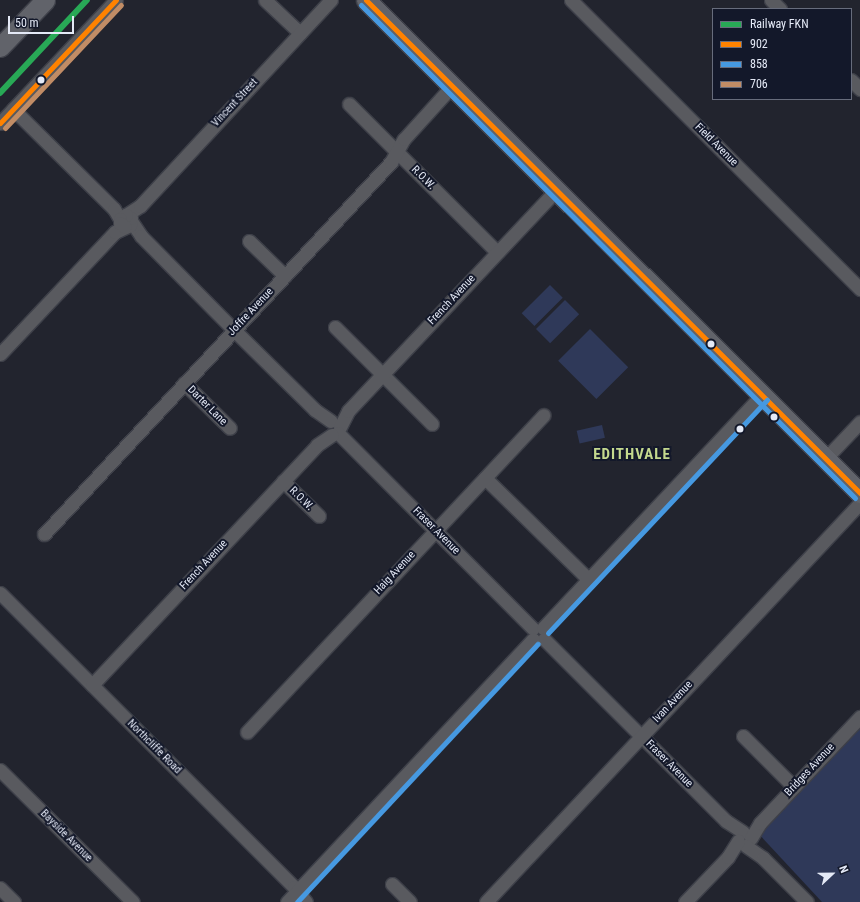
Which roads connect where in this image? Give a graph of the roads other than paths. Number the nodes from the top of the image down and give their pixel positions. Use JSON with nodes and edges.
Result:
{"nodes":[{"id":1,"x":45,"y":0,"type":"edge"},
{"id":2,"x":116,"y":0,"type":"edge"},
{"id":3,"x":265,"y":0,"type":"edge"},
{"id":4,"x":331,"y":0,"type":"edge"},
{"id":5,"x":571,"y":0,"type":"edge"},
{"id":6,"x":771,"y":0,"type":"edge"},
{"id":7,"x":368,"y":1,"type":"edge"},
{"id":8,"x":779,"y":8,"type":"edge"},
{"id":9,"x":300,"y":33,"type":"junction"},
{"id":10,"x":0,"y":47,"type":"edge"},
{"id":11,"x":852,"y":81,"type":"edge"},
{"id":12,"x":452,"y":86,"type":"junction"},
{"id":13,"x":860,"y":89,"type":"edge"},
{"id":14,"x":349,"y":104,"type":"dead end"},
{"id":15,"x":13,"y":109,"type":"junction"},
{"id":16,"x":0,"y":123,"type":"edge"},
{"id":17,"x":397,"y":152,"type":"junction"},
{"id":18,"x":556,"y":190,"type":"junction"},
{"id":19,"x":123,"y":221,"type":"junction"},
{"id":20,"x":249,"y":241,"type":"dead end"},
{"id":21,"x":497,"y":252,"type":"junction"},
{"id":22,"x":285,"y":276,"type":"junction"},
{"id":23,"x":860,"y":289,"type":"edge"},
{"id":24,"x":335,"y":327,"type":"dead end"},
{"id":25,"x":234,"y":330,"type":"junction"},
{"id":26,"x":0,"y":354,"type":"edge"},
{"id":27,"x":382,"y":374,"type":"junction"},
{"id":28,"x":184,"y":383,"type":"junction"},
{"id":29,"x":762,"y":395,"type":"junction"},
{"id":30,"x":544,"y":415,"type":"dead end"},
{"id":31,"x":860,"y":422,"type":"edge"},
{"id":32,"x":432,"y":424,"type":"dead end"},
{"id":33,"x":332,"y":427,"type":"junction"},
{"id":34,"x":230,"y":428,"type":"dead end"},
{"id":35,"x":825,"y":459,"type":"junction"},
{"id":36,"x":485,"y":478,"type":"junction"},
{"id":37,"x":283,"y":481,"type":"junction"},
{"id":38,"x":860,"y":494,"type":"edge"},
{"id":39,"x":860,"y":502,"type":"edge"},
{"id":40,"x":319,"y":516,"type":"dead end"},
{"id":41,"x":435,"y":530,"type":"junction"},
{"id":42,"x":44,"y":534,"type":"dead end"},
{"id":43,"x":588,"y":580,"type":"junction"},
{"id":44,"x":0,"y":593,"type":"edge"},
{"id":45,"x":538,"y":634,"type":"junction"},
{"id":46,"x":92,"y":685,"type":"junction"},
{"id":47,"x":860,"y":716,"type":"edge"},
{"id":48,"x":247,"y":732,"type":"dead end"},
{"id":49,"x":743,"y":736,"type":"dead end"},
{"id":50,"x":641,"y":737,"type":"junction"},
{"id":51,"x":0,"y":770,"type":"edge"},
{"id":52,"x":794,"y":787,"type":"junction"},
{"id":53,"x":744,"y":839,"type":"junction"},
{"id":54,"x":392,"y":884,"type":"dead end"},
{"id":55,"x":0,"y":888,"type":"edge"},
{"id":56,"x":297,"y":891,"type":"junction"},
{"id":57,"x":14,"y":902,"type":"edge"},
{"id":58,"x":133,"y":902,"type":"edge"},
{"id":59,"x":287,"y":902,"type":"edge"},
{"id":60,"x":306,"y":902,"type":"edge"},
{"id":61,"x":410,"y":902,"type":"edge"},
{"id":62,"x":486,"y":902,"type":"edge"},
{"id":63,"x":685,"y":902,"type":"edge"},
{"id":64,"x":806,"y":902,"type":"edge"}],
"edges":[{"from":1,"to":10,"type":"highway"},
{"from":2,"to":15,"type":"street"},
{"from":3,"to":9,"type":"street"},
{"from":4,"to":9,"type":"street","name":"Vincent Street"},
{"from":5,"to":23,"type":"street","name":"Field Avenue"},
{"from":6,"to":8,"type":"street"},
{"from":7,"to":12,"type":"highway"},
{"from":9,"to":19,"type":"street","name":"Vincent Street"},
{"from":11,"to":13,"type":"street"},
{"from":12,"to":17,"type":"street","name":"Joffre Avenue"},
{"from":12,"to":18,"type":"highway"},
{"from":14,"to":17,"type":"street","name":"R.O.W."},
{"from":15,"to":16,"type":"street"},
{"from":15,"to":19,"type":"street","name":"Fraser Avenue"},
{"from":17,"to":21,"type":"street","name":"R.O.W."},
{"from":17,"to":22,"type":"street","name":"Joffre Avenue"},
{"from":18,"to":21,"type":"street","name":"French Avenue"},
{"from":18,"to":29,"type":"highway"},
{"from":19,"to":25,"type":"street","name":"Fraser Avenue"},
{"from":19,"to":26,"type":"street","name":"Vincent Street"},
{"from":20,"to":22,"type":"street"},
{"from":21,"to":27,"type":"street","name":"French Avenue"},
{"from":22,"to":25,"type":"street","name":"Joffre Avenue"},
{"from":24,"to":27,"type":"street"},
{"from":25,"to":28,"type":"street","name":"Joffre Avenue"},
{"from":25,"to":33,"type":"street","name":"Fraser Avenue"},
{"from":27,"to":32,"type":"street"},
{"from":27,"to":33,"type":"street","name":"French Avenue"},
{"from":28,"to":34,"type":"street","name":"Darter Lane"},
{"from":28,"to":42,"type":"street","name":"Joffre Avenue"},
{"from":29,"to":35,"type":"highway"},
{"from":29,"to":43,"type":"street"},
{"from":30,"to":36,"type":"street","name":"Haig Avenue"},
{"from":31,"to":35,"type":"street"},
{"from":33,"to":37,"type":"street","name":"French Avenue"},
{"from":33,"to":41,"type":"street","name":"Fraser Avenue"},
{"from":35,"to":38,"type":"highway"},
{"from":36,"to":41,"type":"street","name":"Haig Avenue"},
{"from":36,"to":43,"type":"street"},
{"from":37,"to":40,"type":"street","name":"R.O.W."},
{"from":37,"to":46,"type":"street","name":"French Avenue"},
{"from":39,"to":50,"type":"street","name":"Ivan Avenue"},
{"from":41,"to":45,"type":"street","name":"Fraser Avenue"},
{"from":41,"to":48,"type":"street","name":"Haig Avenue"},
{"from":43,"to":45,"type":"street"},
{"from":44,"to":46,"type":"street","name":"Northcliffe Road"},
{"from":45,"to":50,"type":"street","name":"Fraser Avenue"},
{"from":45,"to":56,"type":"street"},
{"from":46,"to":56,"type":"street","name":"Northcliffe Road"},
{"from":47,"to":52,"type":"street","name":"Bridges Avenue"},
{"from":49,"to":52,"type":"street"},
{"from":50,"to":53,"type":"street","name":"Fraser Avenue"},
{"from":50,"to":62,"type":"street","name":"Ivan Avenue"},
{"from":51,"to":58,"type":"street","name":"Bayside Avenue"},
{"from":52,"to":53,"type":"street","name":"Bridges Avenue"},
{"from":53,"to":63,"type":"street","name":"Bridges Avenue"},
{"from":53,"to":64,"type":"street","name":"Fraser Avenue"},
{"from":54,"to":61,"type":"street"},
{"from":55,"to":57,"type":"street"},
{"from":56,"to":59,"type":"street"},
{"from":56,"to":60,"type":"street","name":"Northcliffe Road"}]}
